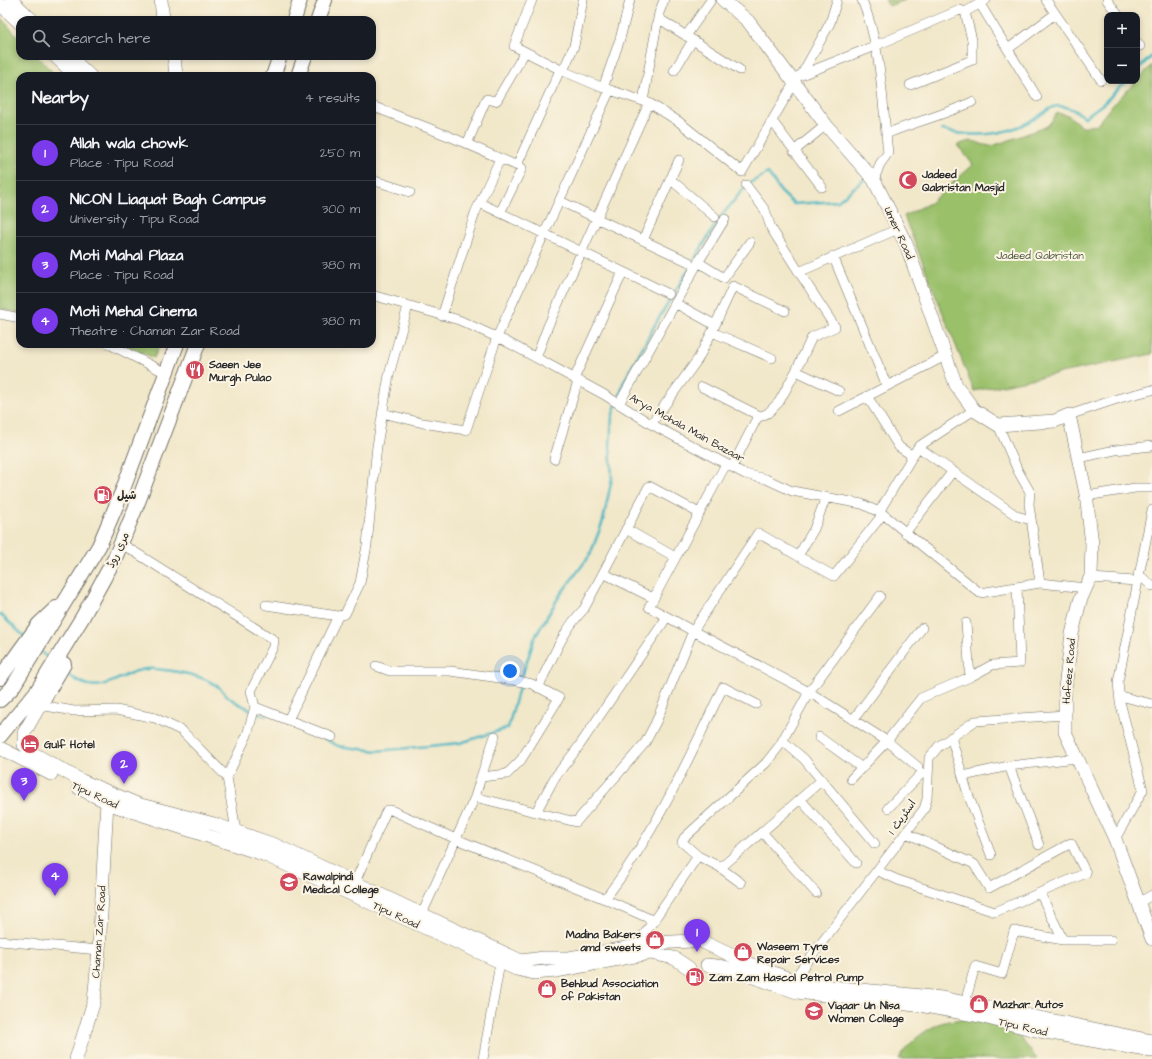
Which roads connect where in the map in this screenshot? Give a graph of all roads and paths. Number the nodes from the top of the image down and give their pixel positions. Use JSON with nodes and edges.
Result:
{"nodes":[{"id":1,"x":11,"y":0,"type":"edge"},
{"id":2,"x":161,"y":0,"type":"edge"},
{"id":3,"x":168,"y":0,"type":"edge"},
{"id":4,"x":300,"y":0,"type":"edge"},
{"id":5,"x":325,"y":0,"type":"edge"},
{"id":6,"x":532,"y":0,"type":"edge"},
{"id":7,"x":584,"y":0,"type":"edge"},
{"id":8,"x":630,"y":0,"type":"edge"},
{"id":9,"x":664,"y":0,"type":"edge"},
{"id":10,"x":711,"y":0,"type":"edge"},
{"id":11,"x":723,"y":0,"type":"edge"},
{"id":12,"x":837,"y":0,"type":"edge"},
{"id":13,"x":862,"y":0,"type":"edge"},
{"id":14,"x":1046,"y":0,"type":"edge"},
{"id":15,"x":1107,"y":0,"type":"edge"},
{"id":16,"x":983,"y":2,"type":"edge"},
{"id":17,"x":0,"y":4,"type":"edge"},
{"id":18,"x":965,"y":12,"type":"junction"},
{"id":19,"x":1116,"y":12,"type":"edge"},
{"id":20,"x":1056,"y":14,"type":"junction"},
{"id":21,"x":28,"y":16,"type":"edge"},
{"id":22,"x":163,"y":16,"type":"edge"},
{"id":23,"x":170,"y":16,"type":"edge"},
{"id":24,"x":295,"y":16,"type":"edge"},
{"id":25,"x":319,"y":16,"type":"edge"},
{"id":26,"x":658,"y":18,"type":"junction"},
{"id":27,"x":16,"y":19,"type":"edge"},
{"id":28,"x":690,"y":38,"type":"junction"},
{"id":29,"x":877,"y":46,"type":"junction"},
{"id":30,"x":1008,"y":49,"type":"junction"},
{"id":31,"x":525,"y":52,"type":"junction"},
{"id":32,"x":59,"y":60,"type":"edge"},
{"id":33,"x":73,"y":60,"type":"edge"},
{"id":34,"x":167,"y":60,"type":"edge"},
{"id":35,"x":174,"y":60,"type":"edge"},
{"id":36,"x":279,"y":60,"type":"edge"},
{"id":37,"x":304,"y":60,"type":"edge"},
{"id":38,"x":740,"y":70,"type":"dead end"},
{"id":39,"x":561,"y":71,"type":"junction"},
{"id":40,"x":72,"y":72,"type":"edge"},
{"id":41,"x":86,"y":72,"type":"edge"},
{"id":42,"x":169,"y":72,"type":"edge"},
{"id":43,"x":176,"y":72,"type":"edge"},
{"id":44,"x":274,"y":72,"type":"edge"},
{"id":45,"x":300,"y":72,"type":"edge"},
{"id":46,"x":674,"y":72,"type":"dead end"},
{"id":47,"x":796,"y":79,"type":"junction"},
{"id":48,"x":1100,"y":80,"type":"dead end"},
{"id":49,"x":910,"y":84,"type":"dead end"},
{"id":50,"x":606,"y":89,"type":"junction"},
{"id":51,"x":1037,"y":97,"type":"dead end"},
{"id":52,"x":646,"y":102,"type":"junction"},
{"id":53,"x":972,"y":102,"type":"dead end"},
{"id":54,"x":376,"y":108,"type":"edge"},
{"id":55,"x":772,"y":121,"type":"junction"},
{"id":56,"x":826,"y":126,"type":"junction"},
{"id":57,"x":886,"y":134,"type":"junction"},
{"id":58,"x":467,"y":144,"type":"junction"},
{"id":59,"x":794,"y":151,"type":"junction"},
{"id":60,"x":500,"y":158,"type":"junction"},
{"id":61,"x":679,"y":160,"type":"dead end"},
{"id":62,"x":515,"y":165,"type":"junction"},
{"id":63,"x":870,"y":176,"type":"junction"},
{"id":64,"x":670,"y":179,"type":"junction"},
{"id":65,"x":376,"y":181,"type":"edge"},
{"id":66,"x":746,"y":185,"type":"dead end"},
{"id":67,"x":822,"y":187,"type":"dead end"},
{"id":68,"x":410,"y":192,"type":"dead end"},
{"id":69,"x":560,"y":201,"type":"junction"},
{"id":70,"x":480,"y":203,"type":"junction"},
{"id":71,"x":500,"y":213,"type":"junction"},
{"id":72,"x":715,"y":217,"type":"dead end"},
{"id":73,"x":597,"y":219,"type":"junction"},
{"id":74,"x":725,"y":220,"type":"dead end"},
{"id":75,"x":898,"y":229,"type":"junction"},
{"id":76,"x":545,"y":234,"type":"junction"},
{"id":77,"x":643,"y":240,"type":"junction"},
{"id":78,"x":750,"y":242,"type":"dead end"},
{"id":79,"x":582,"y":252,"type":"junction"},
{"id":80,"x":833,"y":256,"type":"junction"},
{"id":81,"x":694,"y":262,"type":"junction"},
{"id":82,"x":623,"y":272,"type":"junction"},
{"id":83,"x":799,"y":272,"type":"junction"},
{"id":84,"x":670,"y":294,"type":"dead end"},
{"id":85,"x":376,"y":296,"type":"edge"},
{"id":86,"x":676,"y":303,"type":"junction"},
{"id":87,"x":408,"y":306,"type":"junction"},
{"id":88,"x":785,"y":310,"type":"dead end"},
{"id":89,"x":0,"y":314,"type":"edge"},
{"id":90,"x":442,"y":316,"type":"junction"},
{"id":91,"x":16,"y":317,"type":"edge"},
{"id":92,"x":714,"y":329,"type":"junction"},
{"id":93,"x":497,"y":337,"type":"junction"},
{"id":94,"x":117,"y":348,"type":"edge"},
{"id":95,"x":175,"y":348,"type":"edge"},
{"id":96,"x":196,"y":348,"type":"edge"},
{"id":97,"x":945,"y":356,"type":"junction"},
{"id":98,"x":536,"y":358,"type":"junction"},
{"id":99,"x":772,"y":358,"type":"dead end"},
{"id":100,"x":796,"y":372,"type":"junction"},
{"id":101,"x":166,"y":373,"type":"junction"},
{"id":102,"x":576,"y":380,"type":"junction"},
{"id":103,"x":887,"y":386,"type":"junction"},
{"id":104,"x":702,"y":387,"type":"dead end"},
{"id":105,"x":1152,"y":390,"type":"edge"},
{"id":106,"x":839,"y":391,"type":"dead end"},
{"id":107,"x":867,"y":396,"type":"junction"},
{"id":108,"x":619,"y":404,"type":"junction"},
{"id":109,"x":974,"y":410,"type":"junction"},
{"id":110,"x":839,"y":411,"type":"dead end"},
{"id":111,"x":382,"y":413,"type":"junction"},
{"id":112,"x":1069,"y":415,"type":"junction"},
{"id":113,"x":760,"y":416,"type":"junction"},
{"id":114,"x":652,"y":424,"type":"junction"},
{"id":115,"x":998,"y":425,"type":"junction"},
{"id":116,"x":1152,"y":446,"type":"edge"},
{"id":117,"x":918,"y":447,"type":"junction"},
{"id":118,"x":913,"y":456,"type":"junction"},
{"id":119,"x":1079,"y":458,"type":"junction"},
{"id":120,"x":554,"y":459,"type":"dead end"},
{"id":121,"x":729,"y":465,"type":"junction"},
{"id":122,"x":953,"y":472,"type":"junction"},
{"id":123,"x":1152,"y":488,"type":"edge"},
{"id":124,"x":826,"y":496,"type":"junction"},
{"id":125,"x":1086,"y":496,"type":"junction"},
{"id":126,"x":1152,"y":510,"type":"edge"},
{"id":127,"x":699,"y":512,"type":"junction"},
{"id":128,"x":881,"y":513,"type":"junction"},
{"id":129,"x":1031,"y":520,"type":"junction"},
{"id":130,"x":626,"y":529,"type":"junction"},
{"id":131,"x":905,"y":533,"type":"junction"},
{"id":132,"x":122,"y":544,"type":"junction"},
{"id":133,"x":798,"y":556,"type":"junction"},
{"id":134,"x":675,"y":557,"type":"junction"},
{"id":135,"x":603,"y":573,"type":"junction"},
{"id":136,"x":1137,"y":577,"type":"junction"},
{"id":137,"x":1040,"y":583,"type":"junction"},
{"id":138,"x":1088,"y":583,"type":"junction"},
{"id":139,"x":1152,"y":586,"type":"edge"},
{"id":140,"x":1017,"y":587,"type":"junction"},
{"id":141,"x":880,"y":596,"type":"dead end"},
{"id":142,"x":653,"y":598,"type":"junction"},
{"id":143,"x":266,"y":605,"type":"dead end"},
{"id":144,"x":338,"y":616,"type":"junction"},
{"id":145,"x":667,"y":617,"type":"junction"},
{"id":146,"x":966,"y":622,"type":"dead end"},
{"id":147,"x":922,"y":628,"type":"dead end"},
{"id":148,"x":693,"y":631,"type":"junction"},
{"id":149,"x":24,"y":656,"type":"junction"},
{"id":150,"x":376,"y":666,"type":"dead end"},
{"id":151,"x":970,"y":677,"type":"junction"},
{"id":152,"x":0,"y":678,"type":"edge"},
{"id":153,"x":50,"y":678,"type":"junction"},
{"id":154,"x":538,"y":688,"type":"junction"},
{"id":155,"x":809,"y":692,"type":"junction"},
{"id":156,"x":1120,"y":696,"type":"junction"},
{"id":157,"x":0,"y":700,"type":"edge"},
{"id":158,"x":1152,"y":703,"type":"edge"},
{"id":159,"x":756,"y":704,"type":"dead end"},
{"id":160,"x":40,"y":705,"type":"junction"},
{"id":161,"x":255,"y":707,"type":"junction"},
{"id":162,"x":1065,"y":715,"type":"junction"},
{"id":163,"x":288,"y":720,"type":"junction"},
{"id":164,"x":853,"y":720,"type":"junction"},
{"id":165,"x":0,"y":736,"type":"edge"},
{"id":166,"x":495,"y":736,"type":"dead end"},
{"id":167,"x":332,"y":737,"type":"dead end"},
{"id":168,"x":819,"y":737,"type":"dead end"},
{"id":169,"x":951,"y":737,"type":"junction"},
{"id":170,"x":783,"y":741,"type":"junction"},
{"id":171,"x":887,"y":741,"type":"junction"},
{"id":172,"x":0,"y":748,"type":"edge"},
{"id":173,"x":1077,"y":758,"type":"junction"},
{"id":174,"x":1009,"y":766,"type":"junction"},
{"id":175,"x":862,"y":768,"type":"junction"},
{"id":176,"x":963,"y":776,"type":"junction"},
{"id":177,"x":227,"y":777,"type":"junction"},
{"id":178,"x":481,"y":777,"type":"junction"},
{"id":179,"x":851,"y":779,"type":"dead end"},
{"id":180,"x":822,"y":780,"type":"junction"},
{"id":181,"x":475,"y":797,"type":"junction"},
{"id":182,"x":800,"y":799,"type":"junction"},
{"id":183,"x":107,"y":802,"type":"junction"},
{"id":184,"x":888,"y":808,"type":"dead end"},
{"id":185,"x":536,"y":812,"type":"junction"},
{"id":186,"x":236,"y":831,"type":"junction"},
{"id":187,"x":762,"y":832,"type":"junction"},
{"id":188,"x":906,"y":833,"type":"junction"},
{"id":189,"x":456,"y":839,"type":"junction"},
{"id":190,"x":1115,"y":839,"type":"junction"},
{"id":191,"x":875,"y":844,"type":"dead end"},
{"id":192,"x":1039,"y":845,"type":"dead end"},
{"id":193,"x":991,"y":855,"type":"dead end"},
{"id":194,"x":698,"y":856,"type":"junction"},
{"id":195,"x":856,"y":863,"type":"dead end"},
{"id":196,"x":718,"y":866,"type":"junction"},
{"id":197,"x":878,"y":871,"type":"junction"},
{"id":198,"x":355,"y":882,"type":"junction"},
{"id":199,"x":742,"y":883,"type":"dead end"},
{"id":200,"x":816,"y":893,"type":"dead end"},
{"id":201,"x":1040,"y":893,"type":"junction"},
{"id":202,"x":1152,"y":895,"type":"edge"},
{"id":203,"x":605,"y":899,"type":"junction"},
{"id":204,"x":1138,"y":903,"type":"junction"},
{"id":205,"x":422,"y":914,"type":"junction"},
{"id":206,"x":655,"y":921,"type":"junction"},
{"id":207,"x":1151,"y":932,"type":"edge"},
{"id":208,"x":1063,"y":940,"type":"junction"},
{"id":209,"x":1111,"y":940,"type":"dead end"},
{"id":210,"x":0,"y":941,"type":"edge"},
{"id":211,"x":697,"y":942,"type":"junction"},
{"id":212,"x":636,"y":946,"type":"junction"},
{"id":213,"x":99,"y":950,"type":"junction"},
{"id":214,"x":500,"y":963,"type":"junction"},
{"id":215,"x":707,"y":965,"type":"junction"},
{"id":216,"x":689,"y":968,"type":"junction"},
{"id":217,"x":793,"y":980,"type":"junction"},
{"id":218,"x":965,"y":1003,"type":"junction"},
{"id":219,"x":1152,"y":1041,"type":"edge"},
{"id":220,"x":1152,"y":1051,"type":"edge"},
{"id":221,"x":76,"y":1059,"type":"edge"},
{"id":222,"x":483,"y":1059,"type":"edge"}],
"edges":[{"from":1,"to":21,"type":"main road"},
{"from":2,"to":22,"type":"main road"},
{"from":3,"to":23,"type":"main road"},
{"from":4,"to":24,"type":"main road"},
{"from":5,"to":25,"type":"main road"},
{"from":6,"to":31,"type":"street"},
{"from":7,"to":39,"type":"street"},
{"from":8,"to":50,"type":"street"},
{"from":9,"to":26,"type":"street"},
{"from":10,"to":28,"type":"street"},
{"from":11,"to":47,"type":"main road","name":"Umer Road"},
{"from":12,"to":47,"type":"street"},
{"from":13,"to":29,"type":"street"},
{"from":14,"to":20,"type":"street"},
{"from":15,"to":19,"type":"street"},
{"from":16,"to":18,"type":"street"},
{"from":16,"to":30,"type":"street"},
{"from":17,"to":27,"type":"main road"},
{"from":18,"to":29,"type":"street"},
{"from":18,"to":49,"type":"street"},
{"from":20,"to":30,"type":"street"},
{"from":20,"to":48,"type":"street"},
{"from":26,"to":28,"type":"street"},
{"from":26,"to":52,"type":"street"},
{"from":28,"to":38,"type":"street"},
{"from":28,"to":46,"type":"street"},
{"from":29,"to":47,"type":"street"},
{"from":29,"to":57,"type":"street"},
{"from":30,"to":51,"type":"street"},
{"from":31,"to":39,"type":"street"},
{"from":31,"to":58,"type":"street"},
{"from":32,"to":40,"type":"main road"},
{"from":33,"to":41,"type":"main road"},
{"from":34,"to":42,"type":"main road"},
{"from":35,"to":43,"type":"main road"},
{"from":36,"to":44,"type":"main road"},
{"from":37,"to":45,"type":"main road"},
{"from":39,"to":50,"type":"street"},
{"from":39,"to":62,"type":"street"},
{"from":47,"to":55,"type":"street"},
{"from":47,"to":56,"type":"main road","name":"Umer Road"},
{"from":50,"to":52,"type":"street"},
{"from":50,"to":69,"type":"street"},
{"from":52,"to":55,"type":"street"},
{"from":52,"to":73,"type":"street"},
{"from":53,"to":57,"type":"street"},
{"from":54,"to":58,"type":"street"},
{"from":55,"to":59,"type":"street"},
{"from":56,"to":59,"type":"street"},
{"from":56,"to":63,"type":"main road","name":"Umer Road"},
{"from":57,"to":63,"type":"street"},
{"from":58,"to":60,"type":"street"},
{"from":59,"to":67,"type":"street"},
{"from":60,"to":62,"type":"street"},
{"from":60,"to":70,"type":"street"},
{"from":61,"to":64,"type":"street"},
{"from":62,"to":71,"type":"street"},
{"from":63,"to":75,"type":"main road","name":"Umer Road"},
{"from":64,"to":72,"type":"street"},
{"from":64,"to":77,"type":"street"},
{"from":65,"to":68,"type":"street"},
{"from":66,"to":83,"type":"street"},
{"from":69,"to":73,"type":"street"},
{"from":69,"to":76,"type":"street"},
{"from":70,"to":71,"type":"street"},
{"from":70,"to":90,"type":"street"},
{"from":71,"to":76,"type":"street"},
{"from":73,"to":77,"type":"street"},
{"from":73,"to":79,"type":"street"},
{"from":74,"to":81,"type":"street"},
{"from":75,"to":80,"type":"street"},
{"from":75,"to":97,"type":"main road","name":"Umer Road"},
{"from":76,"to":79,"type":"street"},
{"from":76,"to":93,"type":"street"},
{"from":77,"to":81,"type":"street"},
{"from":78,"to":81,"type":"street"},
{"from":79,"to":82,"type":"street"},
{"from":79,"to":98,"type":"street"},
{"from":80,"to":83,"type":"street"},
{"from":80,"to":103,"type":"street"},
{"from":81,"to":86,"type":"street"},
{"from":82,"to":84,"type":"street"},
{"from":82,"to":102,"type":"street"},
{"from":83,"to":100,"type":"street"},
{"from":85,"to":87,"type":"street","name":"Arya Mohala Main Bazaar"},
{"from":86,"to":92,"type":"street"},
{"from":86,"to":108,"type":"street"},
{"from":87,"to":90,"type":"street","name":"Arya Mohala Main Bazaar"},
{"from":87,"to":111,"type":"street"},
{"from":88,"to":92,"type":"street"},
{"from":89,"to":91,"type":"street"},
{"from":90,"to":93,"type":"street","name":"Arya Mohala Main Bazaar"},
{"from":92,"to":99,"type":"street"},
{"from":92,"to":114,"type":"street"},
{"from":93,"to":98,"type":"street","name":"Arya Mohala Main Bazaar"},
{"from":93,"to":111,"type":"street"},
{"from":94,"to":101,"type":"street"},
{"from":95,"to":101,"type":"main road","name":"مری روڈ"},
{"from":96,"to":132,"type":"main road","name":"مری روڈ"},
{"from":97,"to":103,"type":"street"},
{"from":97,"to":109,"type":"main road","name":"Umer Road"},
{"from":98,"to":102,"type":"street","name":"Arya Mohala Main Bazaar"},
{"from":100,"to":106,"type":"street"},
{"from":100,"to":113,"type":"street"},
{"from":101,"to":149,"type":"main road","name":"مری روڈ"},
{"from":102,"to":108,"type":"street","name":"Arya Mohala Main Bazaar"},
{"from":102,"to":120,"type":"street"},
{"from":103,"to":107,"type":"street"},
{"from":104,"to":113,"type":"street"},
{"from":105,"to":112,"type":"street"},
{"from":107,"to":110,"type":"street"},
{"from":107,"to":118,"type":"street"},
{"from":108,"to":114,"type":"street","name":"Arya Mohala Main Bazaar"},
{"from":109,"to":115,"type":"main road","name":"Umer Road"},
{"from":109,"to":117,"type":"street"},
{"from":111,"to":144,"type":"street"},
{"from":112,"to":115,"type":"main road"},
{"from":112,"to":119,"type":"main road","name":"Hafeez Road"},
{"from":113,"to":121,"type":"street"},
{"from":114,"to":121,"type":"street","name":"Arya Mohala Main Bazaar"},
{"from":115,"to":129,"type":"street"},
{"from":116,"to":119,"type":"street"},
{"from":117,"to":118,"type":"street"},
{"from":117,"to":122,"type":"street"},
{"from":118,"to":128,"type":"street"},
{"from":119,"to":125,"type":"main road","name":"Hafeez Road"},
{"from":121,"to":124,"type":"street","name":"Arya Mohala Main Bazaar"},
{"from":121,"to":127,"type":"street"},
{"from":122,"to":129,"type":"street"},
{"from":122,"to":131,"type":"street"},
{"from":123,"to":125,"type":"street"},
{"from":124,"to":128,"type":"street","name":"Arya Mohala Main Bazaar"},
{"from":124,"to":133,"type":"street"},
{"from":125,"to":138,"type":"main road","name":"Hafeez Road"},
{"from":126,"to":136,"type":"street"},
{"from":127,"to":130,"type":"street"},
{"from":127,"to":134,"type":"street"},
{"from":128,"to":131,"type":"street","name":"Arya Mohala Main Bazaar"},
{"from":128,"to":133,"type":"street"},
{"from":129,"to":137,"type":"street"},
{"from":130,"to":134,"type":"street"},
{"from":130,"to":135,"type":"street"},
{"from":131,"to":140,"type":"street","name":"Arya Mohala Main Bazaar"},
{"from":132,"to":153,"type":"main road","name":"مری روڈ"},
{"from":132,"to":161,"type":"street"},
{"from":133,"to":148,"type":"street"},
{"from":134,"to":142,"type":"street"},
{"from":135,"to":142,"type":"street"},
{"from":135,"to":154,"type":"street"},
{"from":136,"to":138,"type":"street"},
{"from":136,"to":139,"type":"street"},
{"from":136,"to":156,"type":"street"},
{"from":137,"to":138,"type":"street"},
{"from":137,"to":140,"type":"street"},
{"from":138,"to":162,"type":"main road","name":"Hafeez Road"},
{"from":140,"to":151,"type":"street"},
{"from":141,"to":155,"type":"street"},
{"from":142,"to":145,"type":"street"},
{"from":143,"to":144,"type":"street"},
{"from":144,"to":163,"type":"street"},
{"from":145,"to":148,"type":"street"},
{"from":145,"to":185,"type":"street"},
{"from":146,"to":151,"type":"street"},
{"from":147,"to":164,"type":"street"},
{"from":148,"to":155,"type":"street"},
{"from":148,"to":185,"type":"street"},
{"from":149,"to":152,"type":"main road"},
{"from":149,"to":157,"type":"main road","name":"مری روڈ"},
{"from":150,"to":154,"type":"street"},
{"from":151,"to":171,"type":"street"},
{"from":153,"to":160,"type":"main road"},
{"from":153,"to":165,"type":"main road","name":"مری روڈ"},
{"from":154,"to":178,"type":"street"},
{"from":155,"to":164,"type":"street"},
{"from":155,"to":170,"type":"street"},
{"from":156,"to":158,"type":"street"},
{"from":156,"to":190,"type":"street"},
{"from":159,"to":203,"type":"street"},
{"from":160,"to":177,"type":"street"},
{"from":160,"to":186,"type":"main road"},
{"from":161,"to":163,"type":"street"},
{"from":161,"to":177,"type":"street"},
{"from":162,"to":169,"type":"street","name":"اسٹریٹ 1"},
{"from":162,"to":173,"type":"main road","name":"Hafeez Road"},
{"from":163,"to":167,"type":"street"},
{"from":164,"to":171,"type":"street"},
{"from":166,"to":178,"type":"street"},
{"from":168,"to":175,"type":"street"},
{"from":169,"to":176,"type":"street"},
{"from":169,"to":188,"type":"street","name":"اسٹریٹ 1"},
{"from":170,"to":180,"type":"street"},
{"from":170,"to":194,"type":"street"},
{"from":171,"to":175,"type":"street"},
{"from":171,"to":184,"type":"street"},
{"from":172,"to":183,"type":"main road","name":"Tipu Road"},
{"from":173,"to":174,"type":"street"},
{"from":173,"to":190,"type":"main road","name":"Hafeez Road"},
{"from":174,"to":176,"type":"street"},
{"from":174,"to":192,"type":"street"},
{"from":175,"to":179,"type":"street"},
{"from":176,"to":193,"type":"street"},
{"from":177,"to":186,"type":"street"},
{"from":178,"to":181,"type":"street"},
{"from":180,"to":182,"type":"street"},
{"from":180,"to":191,"type":"street"},
{"from":181,"to":185,"type":"street"},
{"from":181,"to":189,"type":"street"},
{"from":182,"to":187,"type":"street"},
{"from":182,"to":195,"type":"street"},
{"from":183,"to":213,"type":"main road","name":"Chaman Zar Road"},
{"from":183,"to":214,"type":"main road","name":"Tipu Road"},
{"from":186,"to":198,"type":"main road"},
{"from":187,"to":196,"type":"street"},
{"from":187,"to":200,"type":"street"},
{"from":188,"to":197,"type":"street","name":"اسٹریٹ 1"},
{"from":188,"to":201,"type":"street"},
{"from":189,"to":198,"type":"street"},
{"from":189,"to":203,"type":"street"},
{"from":189,"to":205,"type":"street"},
{"from":190,"to":204,"type":"main road","name":"Hafeez Road"},
{"from":194,"to":196,"type":"street"},
{"from":194,"to":206,"type":"street"},
{"from":196,"to":199,"type":"street"},
{"from":197,"to":201,"type":"street"},
{"from":197,"to":217,"type":"street","name":"اسٹریٹ 1"},
{"from":198,"to":205,"type":"main road"},
{"from":201,"to":208,"type":"street"},
{"from":202,"to":204,"type":"street"},
{"from":203,"to":206,"type":"street"},
{"from":204,"to":207,"type":"main road","name":"Hafeez Road"},
{"from":205,"to":212,"type":"main road"},
{"from":206,"to":212,"type":"street"},
{"from":208,"to":209,"type":"street"},
{"from":208,"to":218,"type":"street"},
{"from":210,"to":213,"type":"street"},
{"from":211,"to":212,"type":"main road"},
{"from":211,"to":215,"type":"main road"},
{"from":211,"to":216,"type":"main road"},
{"from":211,"to":217,"type":"main road"},
{"from":213,"to":221,"type":"main road","name":"Chaman Zar Road"},
{"from":214,"to":216,"type":"main road","name":"Tipu Road"},
{"from":214,"to":222,"type":"street"},
{"from":215,"to":216,"type":"main road"},
{"from":215,"to":220,"type":"main road","name":"Tipu Road"},
{"from":217,"to":218,"type":"main road"},
{"from":218,"to":219,"type":"main road"}]}
